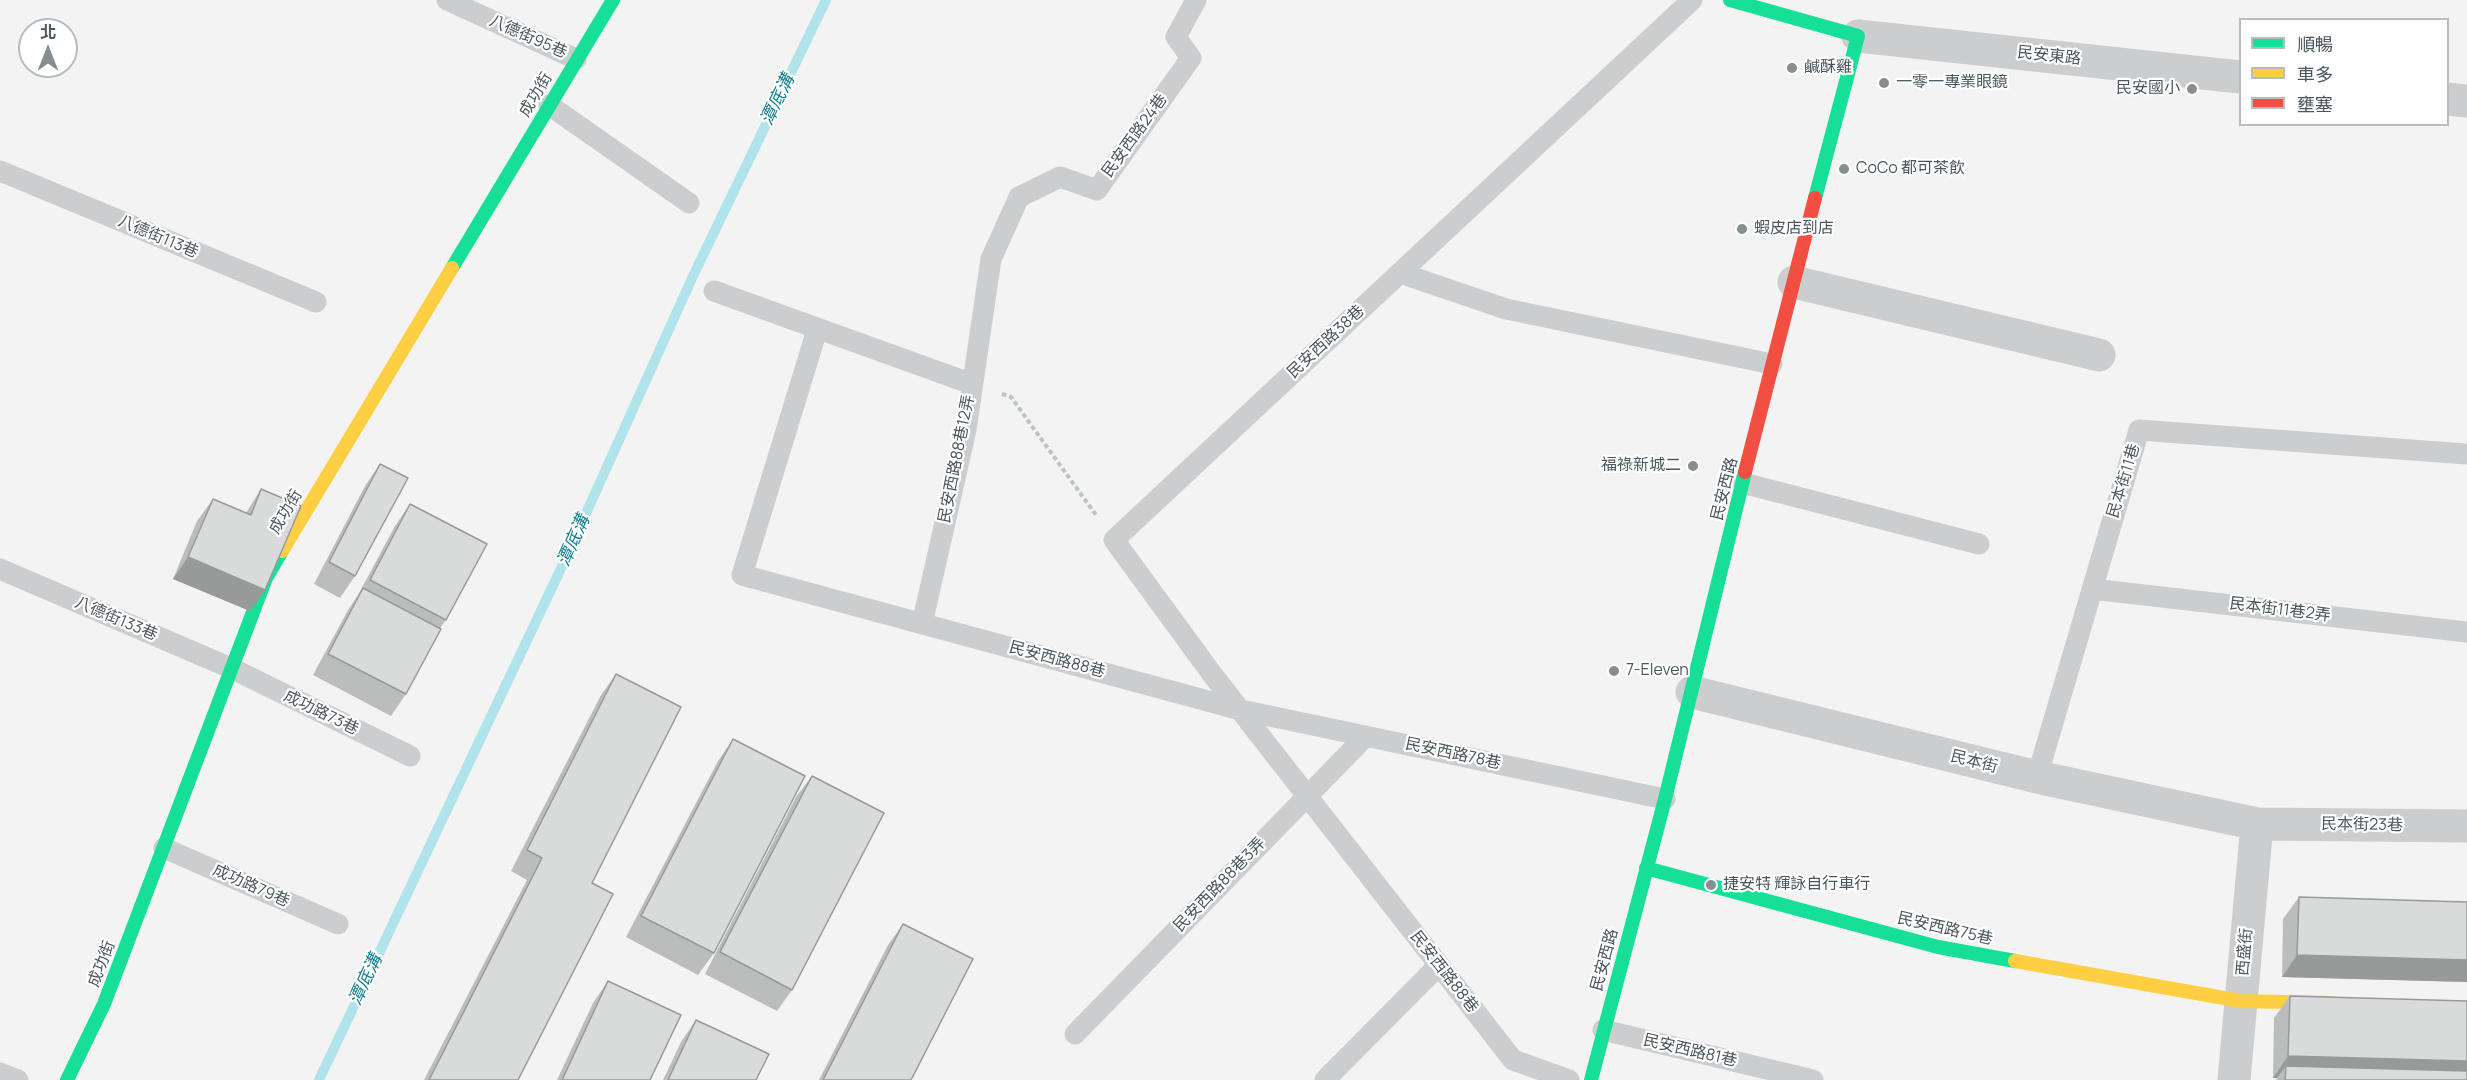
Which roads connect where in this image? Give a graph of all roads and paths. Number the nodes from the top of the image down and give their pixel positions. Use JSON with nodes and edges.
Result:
{"nodes":[{"id":1,"x":447,"y":0,"type":"edge"},
{"id":2,"x":613,"y":0,"type":"edge"},
{"id":3,"x":1196,"y":0,"type":"edge"},
{"id":4,"x":1692,"y":0,"type":"edge"},
{"id":5,"x":1731,"y":0,"type":"edge"},
{"id":6,"x":1858,"y":36,"type":"junction"},
{"id":7,"x":576,"y":58,"type":"junction"},
{"id":8,"x":2239,"y":76,"type":"edge"},
{"id":9,"x":2449,"y":99,"type":"edge"},
{"id":10,"x":2467,"y":101,"type":"edge"},
{"id":11,"x":549,"y":105,"type":"junction"},
{"id":12,"x":0,"y":171,"type":"edge"},
{"id":13,"x":689,"y":203,"type":"dead end"},
{"id":14,"x":1400,"y":273,"type":"junction"},
{"id":15,"x":1794,"y":282,"type":"junction"},
{"id":16,"x":714,"y":291,"type":"dead end"},
{"id":17,"x":316,"y":302,"type":"dead end"},
{"id":18,"x":817,"y":330,"type":"junction"},
{"id":19,"x":2099,"y":355,"type":"dead end"},
{"id":20,"x":1772,"y":364,"type":"junction"},
{"id":21,"x":972,"y":384,"type":"junction"},
{"id":22,"x":2467,"y":454,"type":"edge"},
{"id":23,"x":1743,"y":483,"type":"junction"},
{"id":24,"x":1114,"y":540,"type":"junction"},
{"id":25,"x":1979,"y":544,"type":"dead end"},
{"id":26,"x":0,"y":569,"type":"edge"},
{"id":27,"x":2092,"y":589,"type":"junction"},
{"id":28,"x":922,"y":624,"type":"junction"},
{"id":29,"x":2467,"y":632,"type":"edge"},
{"id":30,"x":232,"y":669,"type":"junction"},
{"id":31,"x":1692,"y":692,"type":"junction"},
{"id":32,"x":1241,"y":710,"type":"junction"},
{"id":33,"x":1366,"y":736,"type":"junction"},
{"id":34,"x":410,"y":756,"type":"dead end"},
{"id":35,"x":2037,"y":777,"type":"junction"},
{"id":36,"x":1308,"y":796,"type":"junction"},
{"id":37,"x":1665,"y":799,"type":"junction"},
{"id":38,"x":2257,"y":824,"type":"junction"},
{"id":39,"x":2467,"y":826,"type":"edge"},
{"id":40,"x":164,"y":848,"type":"junction"},
{"id":41,"x":1646,"y":868,"type":"junction"},
{"id":42,"x":338,"y":924,"type":"dead end"},
{"id":43,"x":1439,"y":965,"type":"junction"},
{"id":44,"x":2241,"y":1001,"type":"junction"},
{"id":45,"x":2348,"y":1003,"type":"edge"},
{"id":46,"x":1603,"y":1030,"type":"junction"},
{"id":47,"x":1075,"y":1034,"type":"dead end"},
{"id":48,"x":0,"y":1073,"type":"edge"},
{"id":49,"x":18,"y":1080,"type":"edge"},
{"id":50,"x":68,"y":1080,"type":"edge"},
{"id":51,"x":1325,"y":1080,"type":"edge"},
{"id":52,"x":1569,"y":1080,"type":"edge"},
{"id":53,"x":1591,"y":1080,"type":"edge"},
{"id":54,"x":1813,"y":1080,"type":"edge"},
{"id":55,"x":2234,"y":1080,"type":"edge"}],
"edges":[{"from":1,"to":7,"type":"lane","name":"八德街95巷"},
{"from":2,"to":7,"type":"street","name":"成功街"},
{"from":3,"to":21,"type":"lane","name":"民安西路24巷"},
{"from":4,"to":14,"type":"lane","name":"民安西路38巷"},
{"from":5,"to":6,"type":"street"},
{"from":6,"to":8,"type":"street","name":"民安東路"},
{"from":6,"to":15,"type":"street","name":"民安西路"},
{"from":7,"to":11,"type":"street","name":"成功街"},
{"from":9,"to":10,"type":"street"},
{"from":11,"to":13,"type":"lane"},
{"from":11,"to":30,"type":"street","name":"成功街"},
{"from":12,"to":17,"type":"lane","name":"八德街113巷"},
{"from":14,"to":20,"type":"lane"},
{"from":14,"to":24,"type":"lane","name":"民安西路38巷"},
{"from":15,"to":19,"type":"street"},
{"from":15,"to":20,"type":"street","name":"民安西路"},
{"from":16,"to":18,"type":"lane"},
{"from":18,"to":21,"type":"lane","name":"民安西路88巷12弄"},
{"from":18,"to":28,"type":"lane","name":"民安西路88巷"},
{"from":20,"to":23,"type":"street","name":"民安西路"},
{"from":21,"to":24,"type":"path"},
{"from":21,"to":28,"type":"lane","name":"民安西路88巷12弄"},
{"from":22,"to":27,"type":"lane","name":"民本街11巷"},
{"from":23,"to":25,"type":"lane"},
{"from":23,"to":31,"type":"street","name":"民安西路"},
{"from":24,"to":32,"type":"lane"},
{"from":26,"to":30,"type":"lane","name":"八德街133巷"},
{"from":27,"to":29,"type":"lane","name":"民本街11巷2弄"},
{"from":27,"to":35,"type":"lane","name":"民本街11巷"},
{"from":28,"to":32,"type":"lane","name":"民安西路88巷"},
{"from":30,"to":34,"type":"lane","name":"成功路73巷"},
{"from":30,"to":40,"type":"street","name":"成功街"},
{"from":31,"to":35,"type":"street","name":"民本街"},
{"from":31,"to":37,"type":"street","name":"民安西路"},
{"from":32,"to":33,"type":"lane","name":"民安西路78巷"},
{"from":32,"to":36,"type":"lane","name":"民安西路88巷"},
{"from":33,"to":36,"type":"lane","name":"民安西路88巷3弄"},
{"from":33,"to":37,"type":"lane","name":"民安西路78巷"},
{"from":35,"to":38,"type":"street","name":"民本街"},
{"from":36,"to":43,"type":"lane","name":"民安西路88巷"},
{"from":36,"to":47,"type":"lane","name":"民安西路88巷3弄"},
{"from":37,"to":41,"type":"street","name":"民安西路"},
{"from":38,"to":39,"type":"street","name":"民本街23巷"},
{"from":38,"to":44,"type":"street","name":"西盛街"},
{"from":40,"to":42,"type":"lane","name":"成功路79巷"},
{"from":40,"to":50,"type":"street","name":"成功街"},
{"from":41,"to":44,"type":"street","name":"民安西路75巷"},
{"from":41,"to":46,"type":"street","name":"民安西路"},
{"from":43,"to":51,"type":"lane"},
{"from":43,"to":52,"type":"lane","name":"民安西路88巷"},
{"from":44,"to":45,"type":"street","name":"民安西路75巷"},
{"from":44,"to":55,"type":"street","name":"西盛街"},
{"from":46,"to":53,"type":"street","name":"民安西路"},
{"from":46,"to":54,"type":"lane","name":"民安西路81巷"},
{"from":48,"to":49,"type":"lane"}]}
